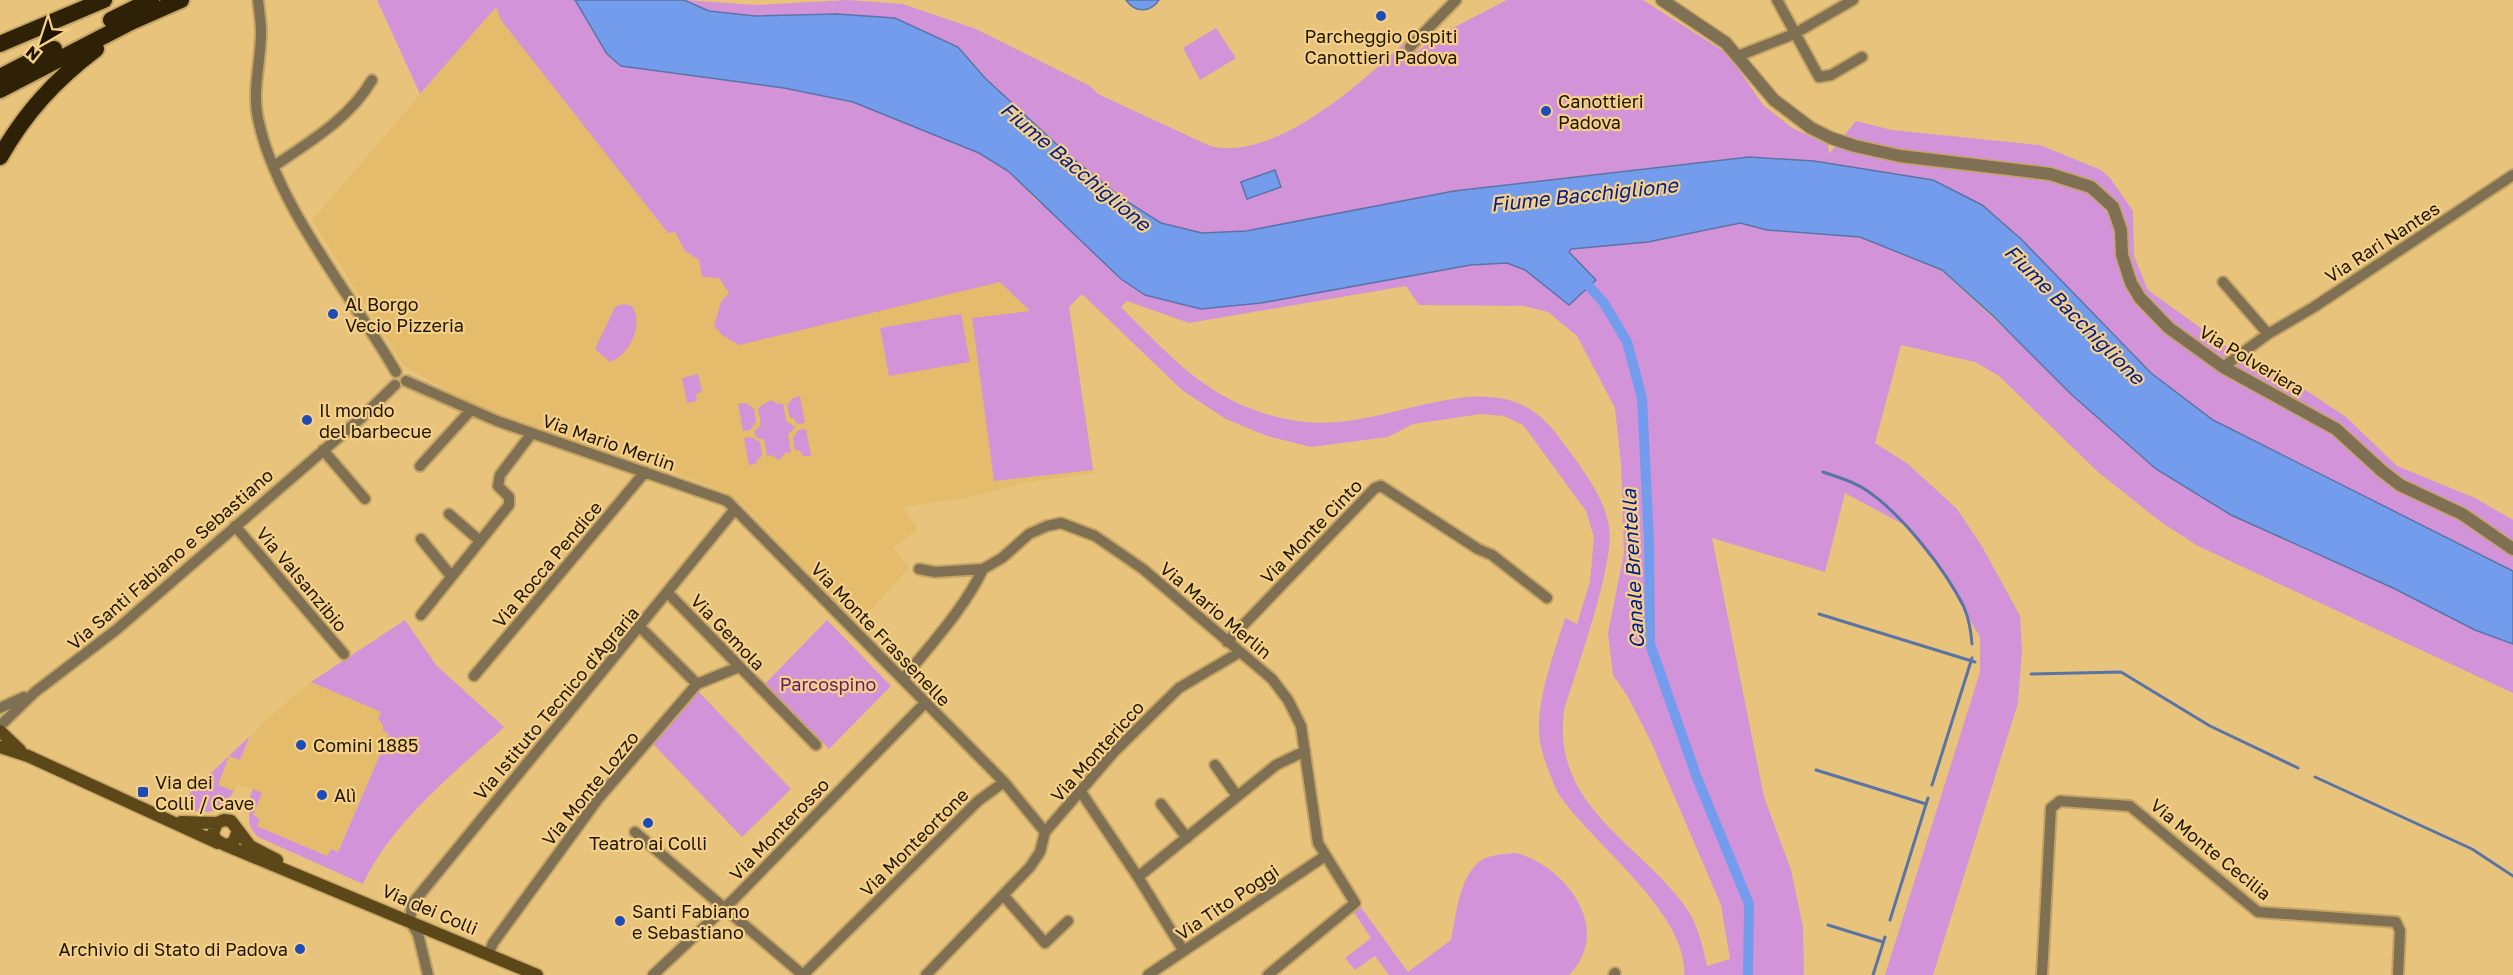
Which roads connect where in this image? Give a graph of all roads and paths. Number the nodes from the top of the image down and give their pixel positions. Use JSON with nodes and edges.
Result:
{"nodes":[{"id":1,"x":104,"y":0,"type":"edge"},
{"id":2,"x":151,"y":0,"type":"edge"},
{"id":3,"x":181,"y":0,"type":"edge"},
{"id":4,"x":258,"y":0,"type":"edge"},
{"id":5,"x":1456,"y":0,"type":"edge"},
{"id":6,"x":1662,"y":0,"type":"edge"},
{"id":7,"x":1777,"y":0,"type":"edge"},
{"id":8,"x":1853,"y":0,"type":"edge"},
{"id":9,"x":131,"y":22,"type":"junction"},
{"id":10,"x":1794,"y":34,"type":"junction"},
{"id":11,"x":0,"y":44,"type":"edge"},
{"id":12,"x":1410,"y":47,"type":"dead end"},
{"id":13,"x":1738,"y":56,"type":"junction"},
{"id":14,"x":1862,"y":57,"type":"dead end"},
{"id":15,"x":0,"y":77,"type":"edge"},
{"id":16,"x":372,"y":80,"type":"dead end"},
{"id":17,"x":0,"y":90,"type":"edge"},
{"id":18,"x":0,"y":157,"type":"edge"},
{"id":19,"x":274,"y":166,"type":"junction"},
{"id":20,"x":2513,"y":175,"type":"edge"},
{"id":21,"x":2223,"y":282,"type":"dead end"},
{"id":22,"x":2268,"y":334,"type":"junction"},
{"id":23,"x":2223,"y":368,"type":"junction"},
{"id":24,"x":396,"y":372,"type":"junction"},
{"id":25,"x":406,"y":381,"type":"junction"},
{"id":26,"x":395,"y":385,"type":"junction"},
{"id":27,"x":470,"y":411,"type":"junction"},
{"id":28,"x":532,"y":434,"type":"junction"},
{"id":29,"x":323,"y":450,"type":"junction"},
{"id":30,"x":420,"y":466,"type":"dead end"},
{"id":31,"x":645,"y":472,"type":"junction"},
{"id":32,"x":365,"y":499,"type":"dead end"},
{"id":33,"x":735,"y":509,"type":"junction"},
{"id":34,"x":449,"y":514,"type":"dead end"},
{"id":35,"x":235,"y":526,"type":"junction"},
{"id":36,"x":421,"y":539,"type":"dead end"},
{"id":37,"x":480,"y":541,"type":"junction"},
{"id":38,"x":2513,"y":549,"type":"edge"},
{"id":39,"x":919,"y":569,"type":"dead end"},
{"id":40,"x":983,"y":569,"type":"junction"},
{"id":41,"x":451,"y":576,"type":"junction"},
{"id":42,"x":668,"y":593,"type":"junction"},
{"id":43,"x":1547,"y":598,"type":"dead end"},
{"id":44,"x":421,"y":615,"type":"dead end"},
{"id":45,"x":640,"y":627,"type":"junction"},
{"id":46,"x":1227,"y":642,"type":"junction"},
{"id":47,"x":1240,"y":652,"type":"junction"},
{"id":48,"x":344,"y":654,"type":"dead end"},
{"id":49,"x":739,"y":667,"type":"junction"},
{"id":50,"x":474,"y":676,"type":"dead end"},
{"id":51,"x":903,"y":679,"type":"junction"},
{"id":52,"x":697,"y":684,"type":"junction"},
{"id":53,"x":35,"y":692,"type":"junction"},
{"id":54,"x":926,"y":704,"type":"junction"},
{"id":55,"x":0,"y":708,"type":"edge"},
{"id":56,"x":0,"y":726,"type":"edge"},
{"id":57,"x":0,"y":731,"type":"edge"},
{"id":58,"x":816,"y":745,"type":"dead end"},
{"id":59,"x":0,"y":747,"type":"edge"},
{"id":60,"x":1305,"y":751,"type":"junction"},
{"id":61,"x":28,"y":756,"type":"junction"},
{"id":62,"x":1215,"y":765,"type":"dead end"},
{"id":63,"x":1004,"y":782,"type":"junction"},
{"id":64,"x":1081,"y":792,"type":"junction"},
{"id":65,"x":1237,"y":796,"type":"junction"},
{"id":66,"x":1161,"y":804,"type":"dead end"},
{"id":67,"x":171,"y":820,"type":"junction"},
{"id":68,"x":217,"y":824,"type":"junction"},
{"id":69,"x":238,"y":831,"type":"junction"},
{"id":70,"x":635,"y":832,"type":"dead end"},
{"id":71,"x":1045,"y":832,"type":"junction"},
{"id":72,"x":1187,"y":838,"type":"junction"},
{"id":73,"x":222,"y":844,"type":"junction"},
{"id":74,"x":1324,"y":856,"type":"junction"},
{"id":75,"x":1138,"y":877,"type":"junction"},
{"id":76,"x":309,"y":878,"type":"junction"},
{"id":77,"x":1004,"y":896,"type":"junction"},
{"id":78,"x":724,"y":908,"type":"junction"},
{"id":79,"x":410,"y":921,"type":"junction"},
{"id":80,"x":1068,"y":921,"type":"dead end"},
{"id":81,"x":1183,"y":950,"type":"junction"},
{"id":82,"x":489,"y":953,"type":"junction"},
{"id":83,"x":428,"y":975,"type":"edge"},
{"id":84,"x":537,"y":975,"type":"edge"},
{"id":85,"x":653,"y":975,"type":"edge"},
{"id":86,"x":803,"y":975,"type":"edge"},
{"id":87,"x":926,"y":975,"type":"edge"},
{"id":88,"x":1148,"y":975,"type":"edge"},
{"id":89,"x":1268,"y":975,"type":"edge"},
{"id":90,"x":2042,"y":975,"type":"edge"},
{"id":91,"x":2398,"y":975,"type":"edge"}],
"edges":[{"from":1,"to":11,"type":"highway"},
{"from":2,"to":15,"type":"highway"},
{"from":3,"to":9,"type":"highway"},
{"from":4,"to":19,"type":"street"},
{"from":5,"to":12,"type":"street"},
{"from":6,"to":13,"type":"street","name":"Via Polveriera"},
{"from":7,"to":10,"type":"street"},
{"from":8,"to":10,"type":"street"},
{"from":9,"to":17,"type":"highway"},
{"from":9,"to":18,"type":"highway"},
{"from":10,"to":13,"type":"street"},
{"from":10,"to":14,"type":"street"},
{"from":13,"to":23,"type":"street","name":"Via Polveriera"},
{"from":16,"to":19,"type":"street"},
{"from":19,"to":24,"type":"street"},
{"from":20,"to":22,"type":"street","name":"Via Rari Nantes"},
{"from":21,"to":22,"type":"street"},
{"from":22,"to":23,"type":"street","name":"Via Rari Nantes"},
{"from":23,"to":38,"type":"street","name":"Via Polveriera"},
{"from":24,"to":25,"type":"street"},
{"from":24,"to":26,"type":"street"},
{"from":25,"to":26,"type":"street","name":"Via Santi Fabiano e Sebastiano"},
{"from":25,"to":27,"type":"street","name":"Via Mario Merlin"},
{"from":26,"to":29,"type":"street","name":"Via Santi Fabiano e Sebastiano"},
{"from":27,"to":28,"type":"street","name":"Via Mario Merlin"},
{"from":27,"to":30,"type":"street"},
{"from":28,"to":31,"type":"street","name":"Via Mario Merlin"},
{"from":28,"to":37,"type":"street"},
{"from":29,"to":32,"type":"street"},
{"from":29,"to":35,"type":"street","name":"Via Santi Fabiano e Sebastiano"},
{"from":31,"to":33,"type":"street","name":"Via Mario Merlin"},
{"from":31,"to":50,"type":"street","name":"Via Rocca Pendice"},
{"from":33,"to":42,"type":"street","name":"Via Istituto Tecnico d'Agraria"},
{"from":33,"to":51,"type":"street","name":"Via Monte Frassenelle"},
{"from":34,"to":37,"type":"street"},
{"from":35,"to":48,"type":"street","name":"Via Valsanzibio"},
{"from":35,"to":53,"type":"street","name":"Via Santi Fabiano e Sebastiano"},
{"from":36,"to":41,"type":"street"},
{"from":37,"to":41,"type":"street"},
{"from":39,"to":40,"type":"street","name":"Via Mario Merlin"},
{"from":40,"to":46,"type":"street","name":"Via Mario Merlin"},
{"from":40,"to":51,"type":"street"},
{"from":41,"to":44,"type":"street"},
{"from":42,"to":45,"type":"street","name":"Via Istituto Tecnico d'Agraria"},
{"from":42,"to":49,"type":"street","name":"Via Gemola"},
{"from":43,"to":46,"type":"street","name":"Via Monte Cinto"},
{"from":45,"to":52,"type":"street"},
{"from":45,"to":79,"type":"street","name":"Via Istituto Tecnico d'Agraria"},
{"from":46,"to":47,"type":"street","name":"Via Mario Merlin"},
{"from":47,"to":60,"type":"street","name":"Via Mario Merlin"},
{"from":47,"to":64,"type":"street","name":"Via Montericco"},
{"from":49,"to":52,"type":"street","name":"Via Monte Lozzo"},
{"from":49,"to":58,"type":"street","name":"Via Gemola"},
{"from":51,"to":54,"type":"street","name":"Via Monte Frassenelle"},
{"from":52,"to":82,"type":"street","name":"Via Monte Lozzo"},
{"from":53,"to":55,"type":"street","name":"Via Santi Fabiano e Sebastiano"},
{"from":53,"to":56,"type":"street","name":"Via Santi Fabiano e Sebastiano"},
{"from":54,"to":63,"type":"street","name":"Via Monte Frassenelle"},
{"from":54,"to":78,"type":"street","name":"Via Monterosso"},
{"from":57,"to":61,"type":"main road","name":"Via dei Colli"},
{"from":59,"to":61,"type":"main road","name":"Via dei Colli"},
{"from":60,"to":65,"type":"street"},
{"from":60,"to":74,"type":"street","name":"Via Mario Merlin"},
{"from":61,"to":67,"type":"main road","name":"Via dei Colli"},
{"from":62,"to":65,"type":"street"},
{"from":63,"to":71,"type":"street"},
{"from":63,"to":86,"type":"street","name":"Via Monteortone"},
{"from":64,"to":71,"type":"street","name":"Via Montericco"},
{"from":64,"to":75,"type":"street"},
{"from":65,"to":72,"type":"street"},
{"from":66,"to":72,"type":"street"},
{"from":67,"to":68,"type":"main road","name":"Via dei Colli"},
{"from":67,"to":73,"type":"main road","name":"Via dei Colli"},
{"from":68,"to":69,"type":"main road","name":"Via dei Colli"},
{"from":68,"to":73,"type":"main road"},
{"from":69,"to":73,"type":"main road"},
{"from":69,"to":76,"type":"main road","name":"Via dei Colli"},
{"from":70,"to":78,"type":"street"},
{"from":71,"to":77,"type":"street","name":"Via Montericco"},
{"from":72,"to":75,"type":"street"},
{"from":73,"to":76,"type":"main road","name":"Via dei Colli"},
{"from":74,"to":81,"type":"street","name":"Via Tito Poggi"},
{"from":74,"to":89,"type":"street","name":"Via Mario Merlin"},
{"from":75,"to":81,"type":"street"},
{"from":76,"to":79,"type":"main road","name":"Via dei Colli"},
{"from":77,"to":80,"type":"street"},
{"from":77,"to":87,"type":"street","name":"Via Montericco"},
{"from":78,"to":85,"type":"street","name":"Via Monterosso"},
{"from":78,"to":86,"type":"street"},
{"from":79,"to":82,"type":"main road","name":"Via dei Colli"},
{"from":79,"to":83,"type":"street"},
{"from":81,"to":88,"type":"street","name":"Via Tito Poggi"},
{"from":82,"to":84,"type":"main road","name":"Via dei Colli"},
{"from":90,"to":91,"type":"street","name":"Via Monte Cecilia"}]}
